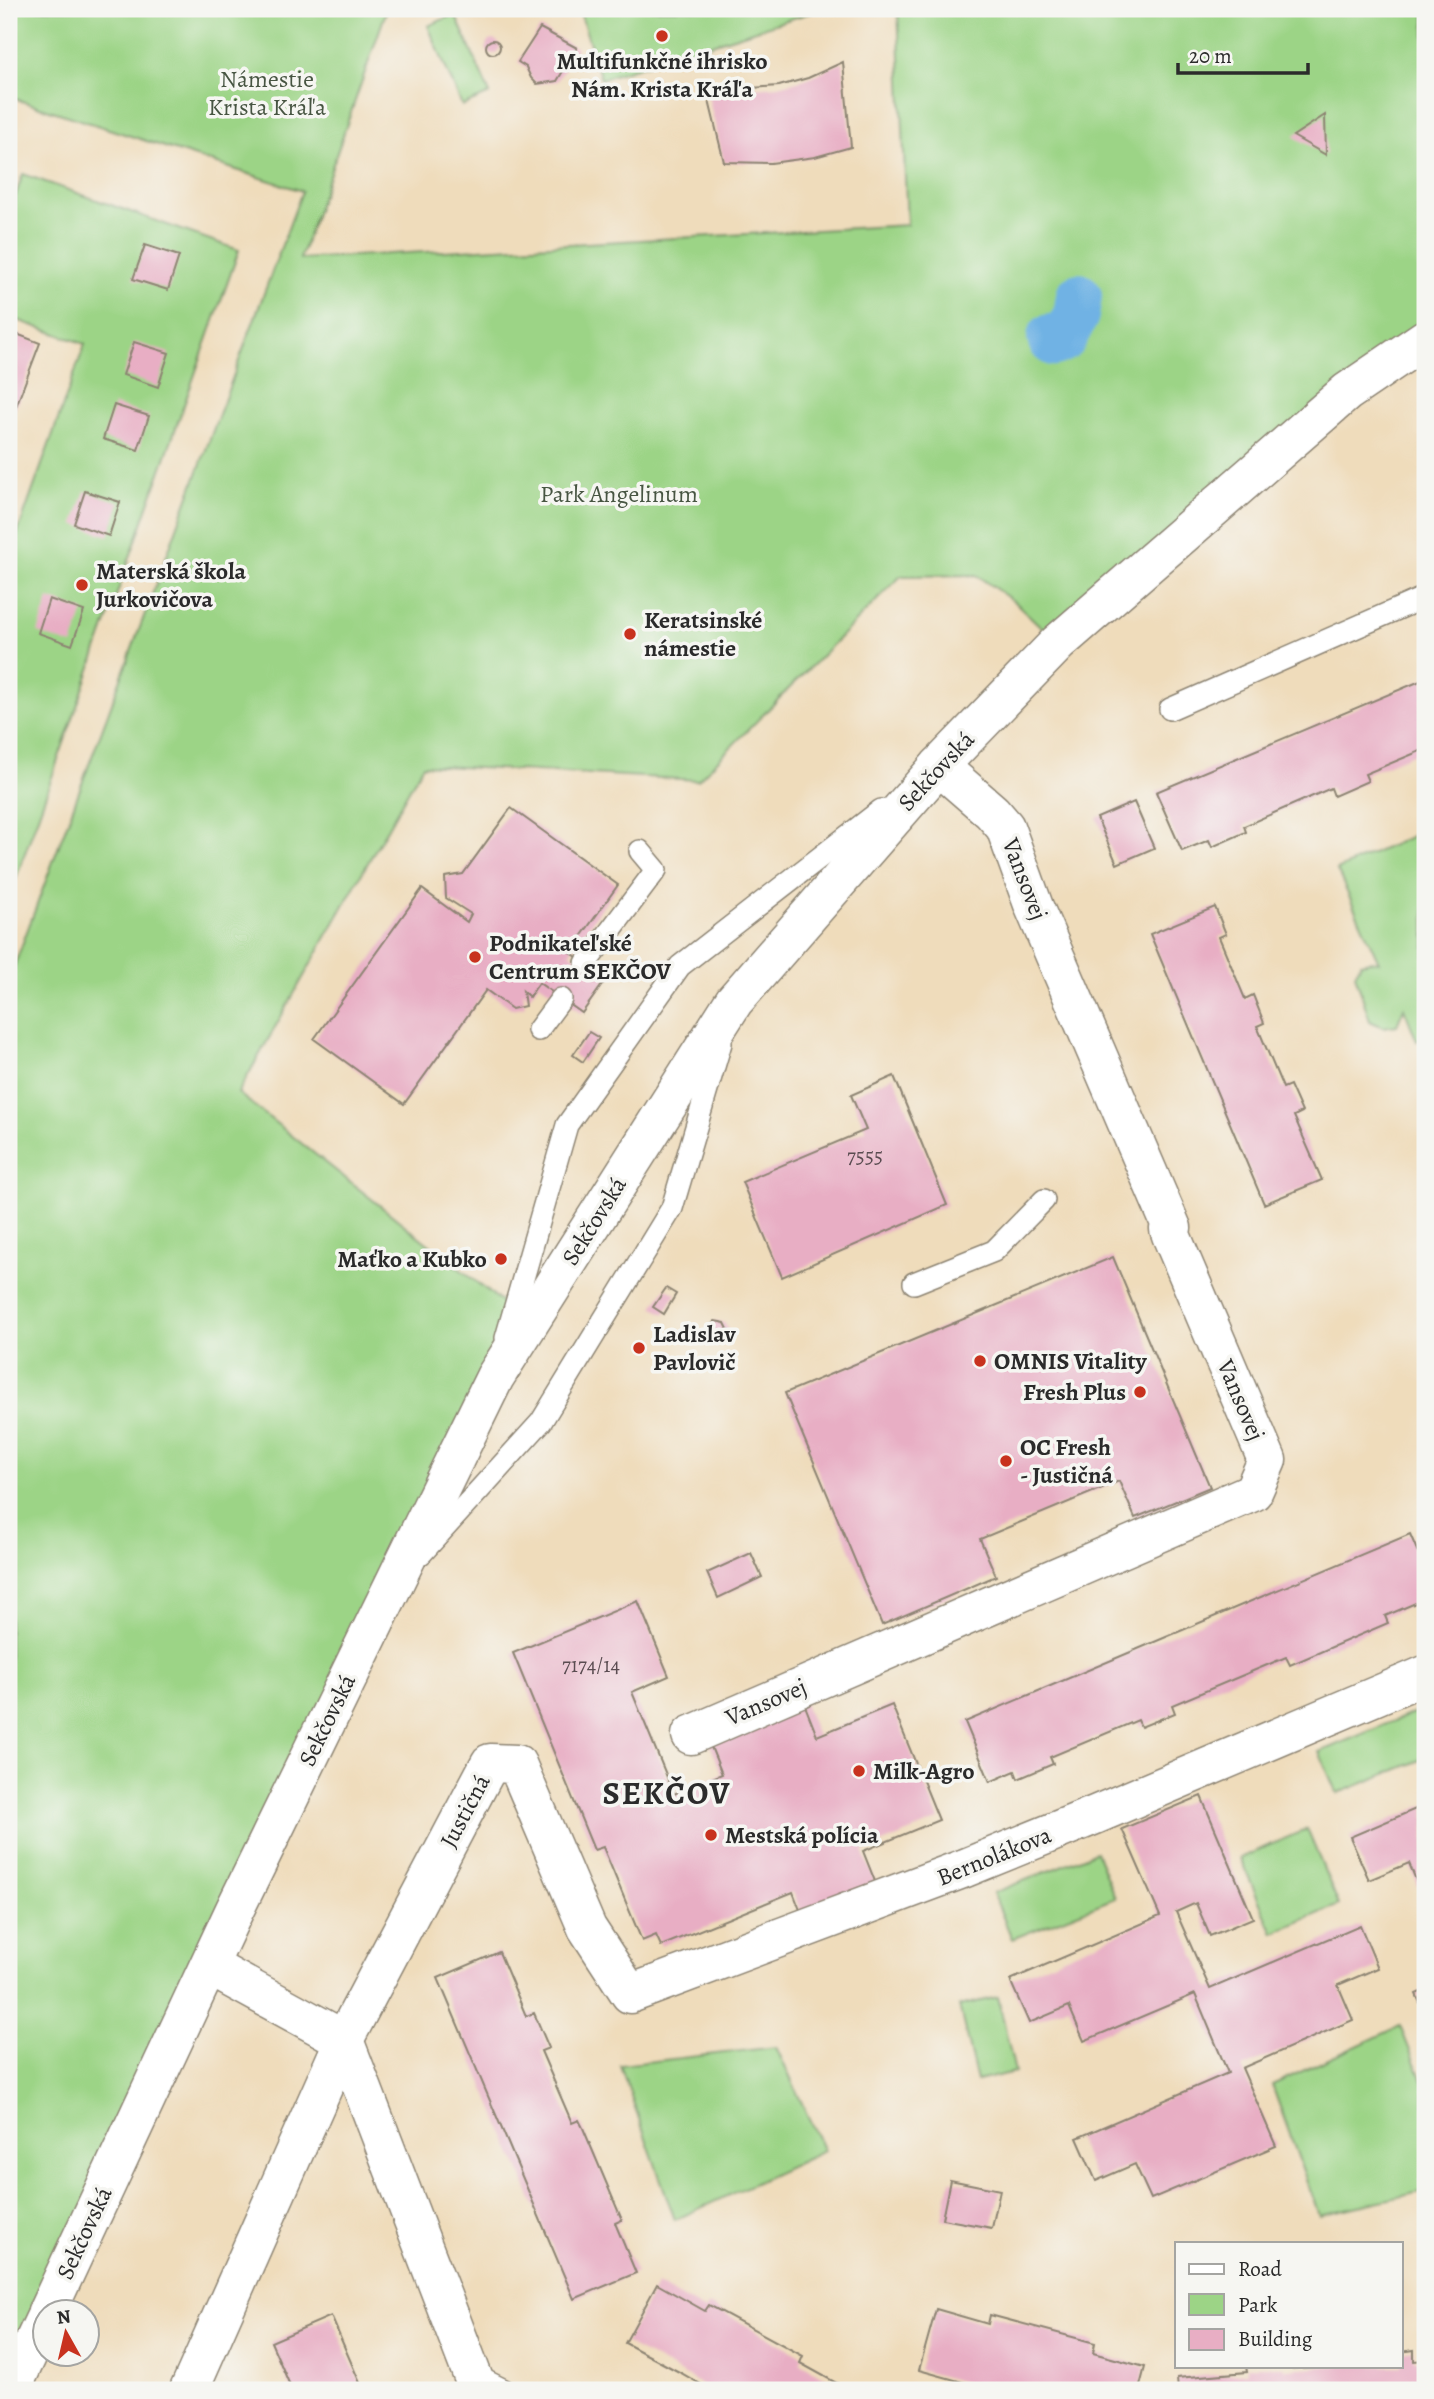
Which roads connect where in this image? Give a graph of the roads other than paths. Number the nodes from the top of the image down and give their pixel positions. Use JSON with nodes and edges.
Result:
{"nodes":[{"id":1,"x":1425,"y":339,"type":"edge"},
{"id":2,"x":1425,"y":597,"type":"edge"},
{"id":3,"x":1170,"y":709,"type":"dead end"},
{"id":4,"x":939,"y":766,"type":"junction"},
{"id":5,"x":640,"y":851,"type":"dead end"},
{"id":6,"x":586,"y":963,"type":"dead end"},
{"id":7,"x":561,"y":999,"type":"dead end"},
{"id":8,"x":734,"y":1001,"type":"junction"},
{"id":9,"x":538,"y":1030,"type":"dead end"},
{"id":10,"x":1044,"y":1200,"type":"dead end"},
{"id":11,"x":914,"y":1283,"type":"dead end"},
{"id":12,"x":495,"y":1377,"type":"junction"},
{"id":13,"x":392,"y":1587,"type":"junction"},
{"id":14,"x":1425,"y":1675,"type":"edge"},
{"id":15,"x":691,"y":1735,"type":"dead end"},
{"id":16,"x":587,"y":1928,"type":"joint"},
{"id":17,"x":209,"y":1966,"type":"junction"},
{"id":18,"x":344,"y":2040,"type":"junction"},
{"id":19,"x":53,"y":2298,"type":"edge"},
{"id":20,"x":32,"y":2344,"type":"edge"},
{"id":21,"x":474,"y":2382,"type":"edge"},
{"id":22,"x":11,"y":2390,"type":"edge"},
{"id":23,"x":188,"y":2390,"type":"edge"},
{"id":24,"x":504,"y":2390,"type":"edge"}],
"edges":[{"from":1,"to":4,"type":"street","name":"Sekčovská"},
{"from":2,"to":3,"type":"lane"},
{"from":4,"to":8,"type":"street","name":"Sekčovská"},
{"from":4,"to":12,"type":"lane"},
{"from":4,"to":15,"type":"street","name":"Vansovej"},
{"from":5,"to":6,"type":"lane"},
{"from":7,"to":9,"type":"lane"},
{"from":8,"to":12,"type":"street","name":"Sekčovská"},
{"from":8,"to":13,"type":"lane"},
{"from":10,"to":11,"type":"lane"},
{"from":12,"to":13,"type":"street","name":"Sekčovská"},
{"from":13,"to":17,"type":"street","name":"Sekčovská"},
{"from":14,"to":16,"type":"street","name":"Bernolákova"},
{"from":16,"to":18,"type":"street","name":"Justičná"},
{"from":17,"to":18,"type":"street"},
{"from":17,"to":19,"type":"street","name":"Sekčovská"},
{"from":18,"to":21,"type":"street"},
{"from":18,"to":23,"type":"street"},
{"from":20,"to":22,"type":"street","name":"Sekčovská"},
{"from":21,"to":24,"type":"lane"}]}
